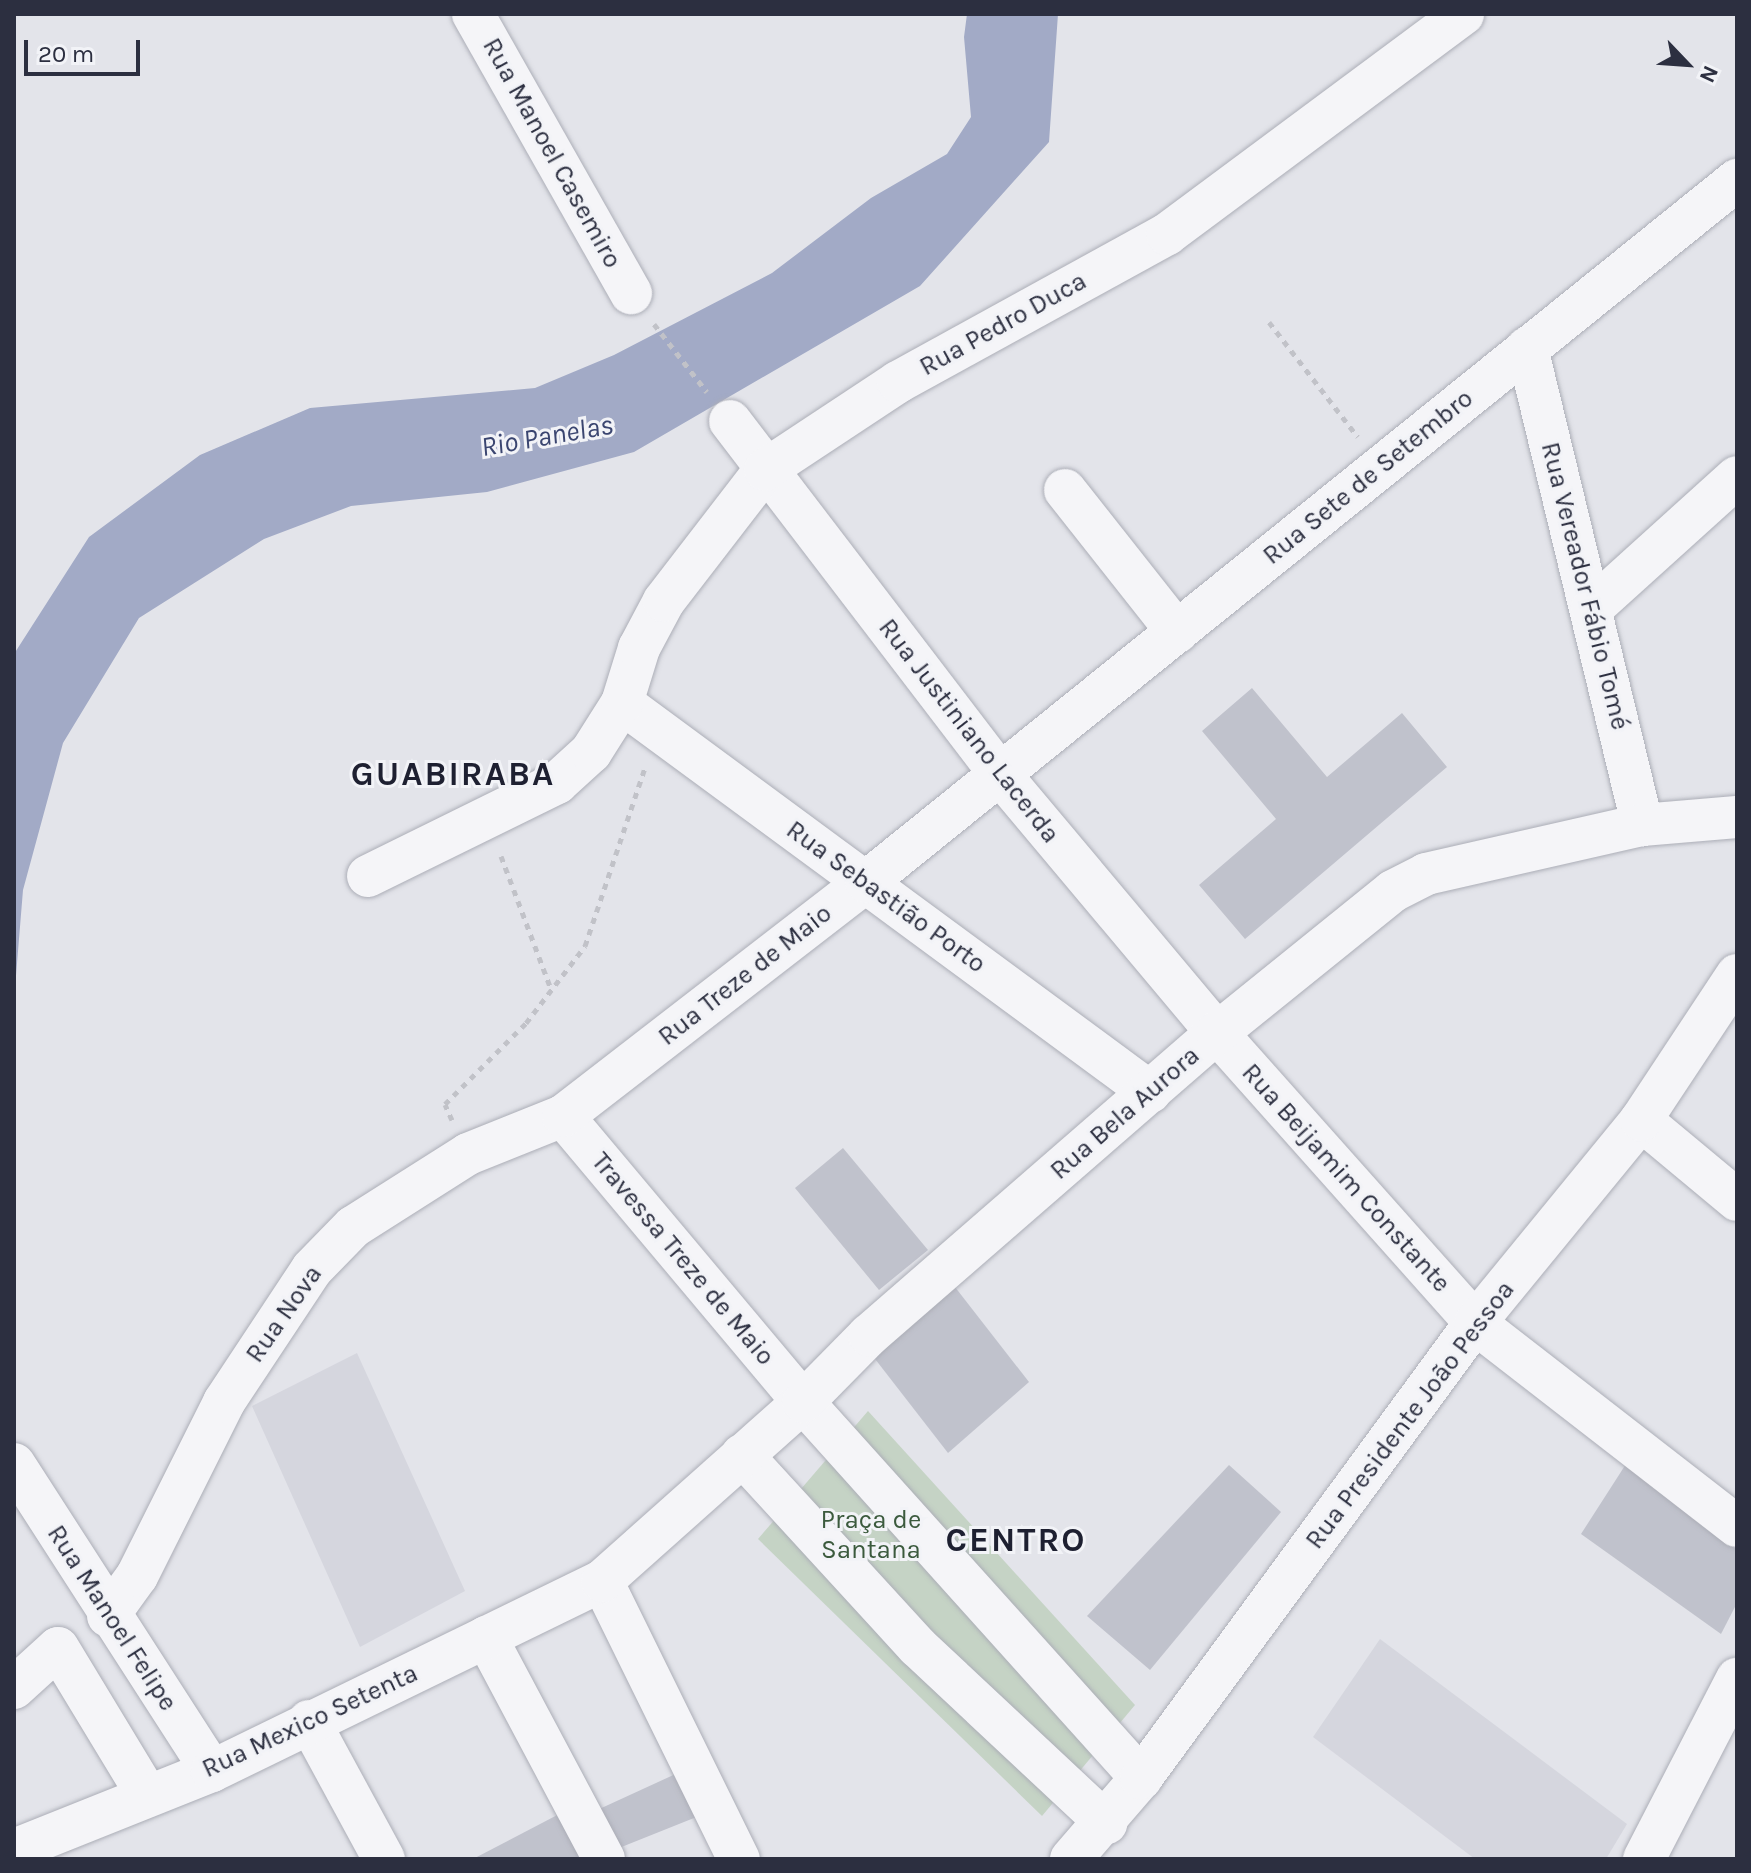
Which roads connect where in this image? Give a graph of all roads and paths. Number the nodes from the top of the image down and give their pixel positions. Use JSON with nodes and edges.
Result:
{"nodes":[{"id":1,"x":473,"y":14,"type":"edge"},
{"id":2,"x":1463,"y":14,"type":"edge"},
{"id":3,"x":1737,"y":180,"type":"edge"},
{"id":4,"x":631,"y":293,"type":"joint"},
{"id":5,"x":1269,"y":322,"type":"dead end"},
{"id":6,"x":1527,"y":348,"type":"junction"},
{"id":7,"x":730,"y":421,"type":"joint"},
{"id":8,"x":1380,"y":466,"type":"junction"},
{"id":9,"x":765,"y":470,"type":"junction"},
{"id":10,"x":1737,"y":477,"type":"edge"},
{"id":11,"x":1065,"y":490,"type":"dead end"},
{"id":12,"x":1592,"y":608,"type":"junction"},
{"id":13,"x":1177,"y":632,"type":"junction"},
{"id":14,"x":639,"y":715,"type":"junction"},
{"id":15,"x":999,"y":773,"type":"junction"},
{"id":16,"x":1737,"y":817,"type":"edge"},
{"id":17,"x":486,"y":818,"type":"junction"},
{"id":18,"x":1642,"y":825,"type":"junction"},
{"id":19,"x":368,"y":876,"type":"dead end"},
{"id":20,"x":866,"y":882,"type":"junction"},
{"id":21,"x":1737,"y":975,"type":"edge"},
{"id":22,"x":552,"y":990,"type":"junction"},
{"id":23,"x":1217,"y":1033,"type":"junction"},
{"id":24,"x":1150,"y":1092,"type":"junction"},
{"id":25,"x":563,"y":1116,"type":"junction"},
{"id":26,"x":1641,"y":1120,"type":"junction"},
{"id":27,"x":468,"y":1154,"type":"junction"},
{"id":28,"x":1737,"y":1200,"type":"edge"},
{"id":29,"x":1475,"y":1323,"type":"junction"},
{"id":30,"x":803,"y":1402,"type":"junction"},
{"id":31,"x":742,"y":1455,"type":"junction"},
{"id":32,"x":14,"y":1464,"type":"edge"},
{"id":33,"x":1737,"y":1526,"type":"edge"},
{"id":34,"x":602,"y":1581,"type":"junction"},
{"id":35,"x":108,"y":1616,"type":"junction"},
{"id":36,"x":486,"y":1637,"type":"junction"},
{"id":37,"x":1737,"y":1679,"type":"edge"},
{"id":38,"x":14,"y":1688,"type":"edge"},
{"id":39,"x":309,"y":1721,"type":"junction"},
{"id":40,"x":212,"y":1771,"type":"junction"},
{"id":41,"x":1141,"y":1778,"type":"junction"},
{"id":42,"x":147,"y":1795,"type":"junction"},
{"id":43,"x":1085,"y":1844,"type":"edge"},
{"id":44,"x":14,"y":1850,"type":"edge"},
{"id":45,"x":384,"y":1859,"type":"edge"},
{"id":46,"x":604,"y":1859,"type":"edge"},
{"id":47,"x":739,"y":1859,"type":"edge"},
{"id":48,"x":1644,"y":1859,"type":"edge"}],
"edges":[{"from":1,"to":4,"type":"street","name":"Rua Manoel Casemiro"},
{"from":2,"to":9,"type":"street","name":"Rua Pedro Duca"},
{"from":3,"to":6,"type":"street","name":"Rua Sete de Setembro"},
{"from":4,"to":7,"type":"path"},
{"from":5,"to":8,"type":"path"},
{"from":6,"to":8,"type":"street","name":"Rua Sete de Setembro"},
{"from":6,"to":12,"type":"street","name":"Rua Vereador Fábio Tomé"},
{"from":7,"to":9,"type":"street","name":"Rua Justiniano Lacerda"},
{"from":8,"to":13,"type":"street","name":"Rua Sete de Setembro"},
{"from":9,"to":14,"type":"street","name":"Rua Pedro Duca"},
{"from":9,"to":15,"type":"street","name":"Rua Justiniano Lacerda"},
{"from":10,"to":12,"type":"street"},
{"from":11,"to":13,"type":"street"},
{"from":12,"to":18,"type":"street","name":"Rua Vereador Fábio Tomé"},
{"from":13,"to":15,"type":"street","name":"Rua Sete de Setembro"},
{"from":14,"to":17,"type":"street","name":"Rua Pedro Duca"},
{"from":14,"to":20,"type":"street","name":"Rua Sebastião Porto"},
{"from":14,"to":22,"type":"path"},
{"from":15,"to":20,"type":"street","name":"Rua Treze de Maio"},
{"from":15,"to":23,"type":"street","name":"Rua Justiniano Lacerda"},
{"from":16,"to":18,"type":"street","name":"Rua Bela Aurora"},
{"from":17,"to":19,"type":"street","name":"Rua Pedro Duca"},
{"from":17,"to":22,"type":"path"},
{"from":18,"to":23,"type":"street","name":"Rua Bela Aurora"},
{"from":20,"to":24,"type":"street","name":"Rua Sebastião Porto"},
{"from":20,"to":25,"type":"street","name":"Rua Treze de Maio"},
{"from":21,"to":26,"type":"street","name":"Rua Presidente João Pessoa"},
{"from":22,"to":27,"type":"path"},
{"from":23,"to":24,"type":"street","name":"Rua Bela Aurora"},
{"from":23,"to":29,"type":"street","name":"Rua Beijamim Constante"},
{"from":24,"to":30,"type":"street","name":"Rua Bela Aurora"},
{"from":25,"to":27,"type":"street","name":"Rua Nova"},
{"from":25,"to":30,"type":"street","name":"Travessa Treze de Maio"},
{"from":26,"to":28,"type":"street"},
{"from":26,"to":29,"type":"street","name":"Rua Presidente João Pessoa"},
{"from":27,"to":35,"type":"street","name":"Rua Nova"},
{"from":29,"to":33,"type":"street","name":"Rua Beijamim Constante"},
{"from":29,"to":41,"type":"street","name":"Rua Presidente João Pessoa"},
{"from":30,"to":31,"type":"street","name":"Rua Bela Aurora"},
{"from":30,"to":41,"type":"street"},
{"from":31,"to":34,"type":"street","name":"Rua Bela Aurora"},
{"from":31,"to":43,"type":"street"},
{"from":32,"to":35,"type":"street","name":"Rua Manoel Felipe"},
{"from":34,"to":36,"type":"street","name":"Rua Mexico Setenta"},
{"from":34,"to":47,"type":"street"},
{"from":35,"to":40,"type":"street","name":"Rua Manoel Felipe"},
{"from":36,"to":39,"type":"street","name":"Rua Mexico Setenta"},
{"from":36,"to":46,"type":"street"},
{"from":37,"to":48,"type":"street"},
{"from":38,"to":42,"type":"street"},
{"from":39,"to":40,"type":"street","name":"Rua Mexico Setenta"},
{"from":39,"to":45,"type":"street"},
{"from":40,"to":42,"type":"street","name":"Rua Mexico Setenta"},
{"from":41,"to":43,"type":"street","name":"Rua Presidente João Pessoa"},
{"from":42,"to":44,"type":"street","name":"Rua Mexico Setenta"}]}
